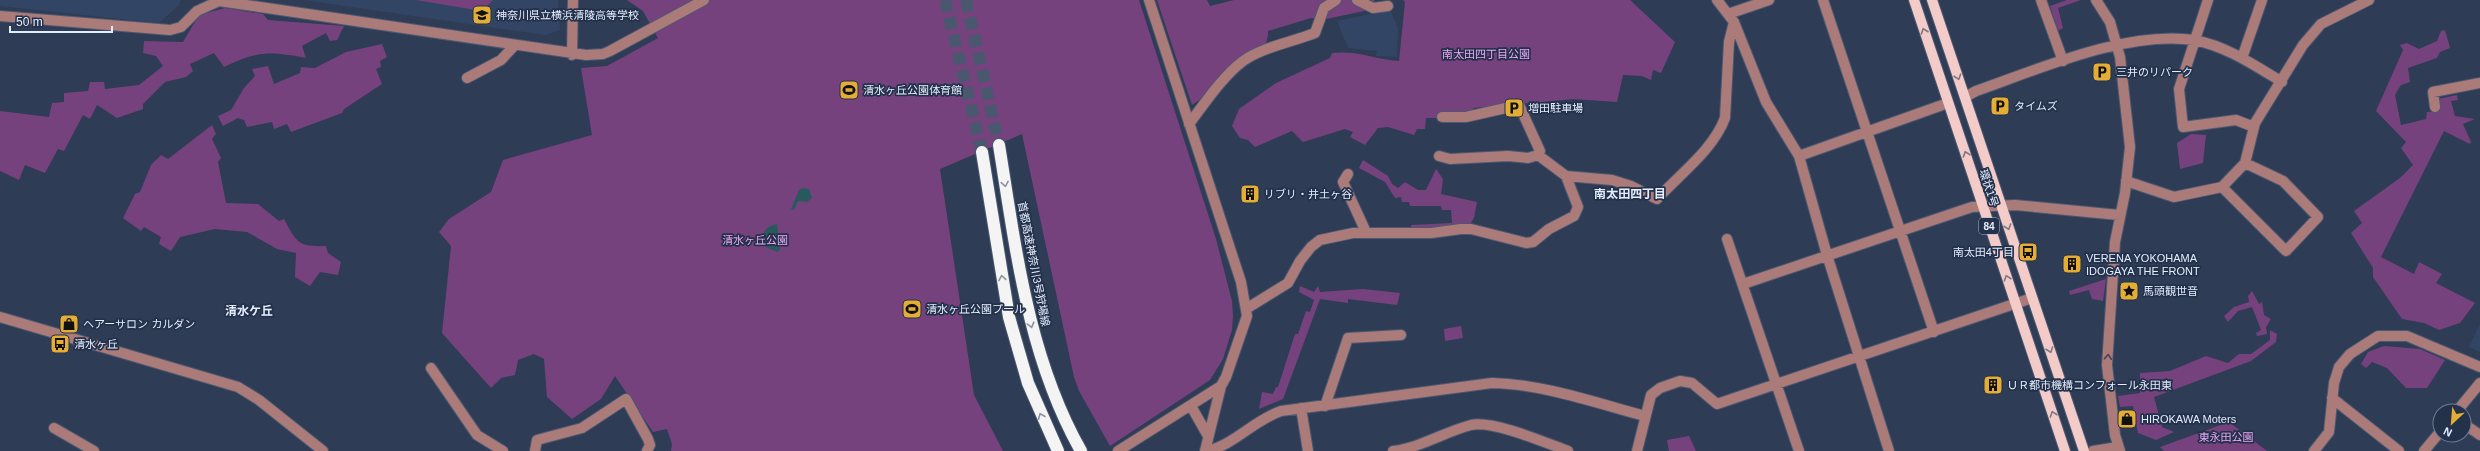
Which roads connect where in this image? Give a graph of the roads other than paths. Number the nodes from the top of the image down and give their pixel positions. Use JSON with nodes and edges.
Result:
{"nodes":[{"id":1,"x":573,"y":0,"type":"edge"},
{"id":2,"x":704,"y":0,"type":"edge"},
{"id":3,"x":1149,"y":0,"type":"edge"},
{"id":4,"x":1336,"y":0,"type":"edge"},
{"id":5,"x":1357,"y":0,"type":"edge"},
{"id":6,"x":1717,"y":0,"type":"edge"},
{"id":7,"x":1769,"y":0,"type":"edge"},
{"id":8,"x":1823,"y":0,"type":"edge"},
{"id":9,"x":1914,"y":0,"type":"edge"},
{"id":10,"x":1932,"y":0,"type":"edge"},
{"id":11,"x":2041,"y":0,"type":"edge"},
{"id":12,"x":2096,"y":0,"type":"edge"},
{"id":13,"x":2208,"y":0,"type":"edge"},
{"id":14,"x":2262,"y":0,"type":"edge"},
{"id":15,"x":2369,"y":0,"type":"edge"},
{"id":16,"x":1388,"y":6,"type":"dead end"},
{"id":17,"x":0,"y":16,"type":"edge"},
{"id":18,"x":1731,"y":18,"type":"junction"},
{"id":19,"x":2194,"y":40,"type":"junction"},
{"id":20,"x":2116,"y":45,"type":"junction"},
{"id":21,"x":514,"y":46,"type":"junction"},
{"id":22,"x":572,"y":55,"type":"junction"},
{"id":23,"x":2242,"y":58,"type":"junction"},
{"id":24,"x":2063,"y":61,"type":"junction"},
{"id":25,"x":467,"y":78,"type":"dead end"},
{"id":26,"x":2282,"y":82,"type":"junction"},
{"id":27,"x":2480,"y":83,"type":"edge"},
{"id":28,"x":1965,"y":98,"type":"junction"},
{"id":29,"x":1948,"y":103,"type":"junction"},
{"id":30,"x":2435,"y":107,"type":"dead end"},
{"id":31,"x":1442,"y":117,"type":"dead end"},
{"id":32,"x":1189,"y":124,"type":"junction"},
{"id":33,"x":2254,"y":127,"type":"junction"},
{"id":34,"x":1867,"y":131,"type":"junction"},
{"id":35,"x":999,"y":145,"type":"tunnel mouth"},
{"id":36,"x":982,"y":152,"type":"tunnel mouth"},
{"id":37,"x":1538,"y":155,"type":"junction"},
{"id":38,"x":1439,"y":156,"type":"dead end"},
{"id":39,"x":1799,"y":156,"type":"junction"},
{"id":40,"x":2245,"y":163,"type":"junction"},
{"id":41,"x":1348,"y":174,"type":"dead end"},
{"id":42,"x":1566,"y":176,"type":"junction"},
{"id":43,"x":2126,"y":181,"type":"junction"},
{"id":44,"x":2222,"y":187,"type":"junction"},
{"id":45,"x":2000,"y":205,"type":"junction"},
{"id":46,"x":1982,"y":206,"type":"junction"},
{"id":47,"x":2119,"y":215,"type":"junction"},
{"id":48,"x":1901,"y":231,"type":"junction"},
{"id":49,"x":1366,"y":232,"type":"junction"},
{"id":50,"x":1727,"y":238,"type":"dead end"},
{"id":51,"x":1827,"y":255,"type":"junction"},
{"id":52,"x":1743,"y":284,"type":"junction"},
{"id":53,"x":2032,"y":298,"type":"junction"},
{"id":54,"x":2016,"y":304,"type":"junction"},
{"id":55,"x":1246,"y":309,"type":"junction"},
{"id":56,"x":0,"y":317,"type":"edge"},
{"id":57,"x":1934,"y":332,"type":"junction"},
{"id":58,"x":1401,"y":335,"type":"dead end"},
{"id":59,"x":1859,"y":357,"type":"junction"},
{"id":60,"x":2480,"y":367,"type":"edge"},
{"id":61,"x":431,"y":368,"type":"dead end"},
{"id":62,"x":2480,"y":383,"type":"edge"},
{"id":63,"x":1777,"y":384,"type":"junction"},
{"id":64,"x":1221,"y":386,"type":"junction"},
{"id":65,"x":2332,"y":398,"type":"junction"},
{"id":66,"x":2464,"y":403,"type":"edge"},
{"id":67,"x":1191,"y":406,"type":"junction"},
{"id":68,"x":1325,"y":406,"type":"junction"},
{"id":69,"x":1301,"y":408,"type":"junction"},
{"id":70,"x":1645,"y":416,"type":"junction"},
{"id":71,"x":54,"y":428,"type":"dead end"},
{"id":72,"x":1208,"y":436,"type":"junction"},
{"id":73,"x":2432,"y":442,"type":"edge"},
{"id":74,"x":2119,"y":449,"type":"edge"},
{"id":75,"x":94,"y":451,"type":"edge"},
{"id":76,"x":323,"y":451,"type":"edge"},
{"id":77,"x":503,"y":451,"type":"edge"},
{"id":78,"x":535,"y":451,"type":"edge"},
{"id":79,"x":647,"y":451,"type":"edge"},
{"id":80,"x":1058,"y":451,"type":"edge"},
{"id":81,"x":1081,"y":451,"type":"edge"},
{"id":82,"x":1118,"y":451,"type":"edge"},
{"id":83,"x":1206,"y":451,"type":"edge"},
{"id":84,"x":1308,"y":451,"type":"edge"},
{"id":85,"x":1393,"y":451,"type":"edge"},
{"id":86,"x":1568,"y":451,"type":"edge"},
{"id":87,"x":1637,"y":451,"type":"edge"},
{"id":88,"x":1799,"y":451,"type":"edge"},
{"id":89,"x":1890,"y":451,"type":"edge"},
{"id":90,"x":2066,"y":451,"type":"edge"},
{"id":91,"x":2084,"y":451,"type":"edge"},
{"id":92,"x":2093,"y":451,"type":"edge"},
{"id":93,"x":2314,"y":451,"type":"edge"},
{"id":94,"x":2399,"y":451,"type":"edge"},
{"id":95,"x":2424,"y":451,"type":"edge"}],
"edges":[{"from":1,"to":22,"type":"street"},
{"from":2,"to":22,"type":"street"},
{"from":3,"to":32,"type":"street"},
{"from":4,"to":32,"type":"street"},
{"from":5,"to":16,"type":"street"},
{"from":6,"to":18,"type":"street"},
{"from":7,"to":18,"type":"street"},
{"from":8,"to":34,"type":"street"},
{"from":29,"to":9,"type":"main road","name":"環状1号","number":"84","one_way":true},
{"from":10,"to":28,"type":"main road","name":"環状1号","number":"84","one_way":true},
{"from":11,"to":24,"type":"street"},
{"from":12,"to":20,"type":"street"},
{"from":13,"to":19,"type":"street"},
{"from":14,"to":23,"type":"street"},
{"from":15,"to":26,"type":"street"},
{"from":17,"to":21,"type":"street"},
{"from":18,"to":39,"type":"street"},
{"from":18,"to":42,"type":"street"},
{"from":19,"to":20,"type":"street"},
{"from":19,"to":23,"type":"street"},
{"from":19,"to":33,"type":"street"},
{"from":20,"to":24,"type":"street"},
{"from":20,"to":43,"type":"street"},
{"from":21,"to":22,"type":"street"},
{"from":21,"to":25,"type":"street"},
{"from":23,"to":26,"type":"street"},
{"from":24,"to":28,"type":"street"},
{"from":26,"to":33,"type":"street"},
{"from":27,"to":30,"type":"street"},
{"from":28,"to":45,"type":"main road","name":"環状1号","number":"84"},
{"from":29,"to":34,"type":"street"},
{"from":46,"to":29,"type":"main road","name":"環状1号","number":"84","one_way":true},
{"from":31,"to":37,"type":"street"},
{"from":32,"to":55,"type":"street"},
{"from":33,"to":40,"type":"street"},
{"from":34,"to":39,"type":"street"},
{"from":34,"to":48,"type":"street"},
{"from":35,"to":81,"type":"highway","name":"首都高速神奈川3号狩場線","one_way":true},
{"from":80,"to":36,"type":"highway","one_way":true},
{"from":37,"to":38,"type":"street"},
{"from":37,"to":42,"type":"street"},
{"from":39,"to":51,"type":"street"},
{"from":40,"to":44,"type":"street"},
{"from":40,"to":44,"type":"street"},
{"from":41,"to":49,"type":"street"},
{"from":42,"to":49,"type":"street"},
{"from":43,"to":44,"type":"street"},
{"from":43,"to":47,"type":"street"},
{"from":45,"to":46,"type":"street"},
{"from":45,"to":47,"type":"street"},
{"from":45,"to":53,"type":"main road","name":"環状1号","number":"84","one_way":true},
{"from":46,"to":48,"type":"street"},
{"from":54,"to":46,"type":"main road","name":"環状1号","number":"84","one_way":true},
{"from":74,"to":47,"type":"street","one_way":true},
{"from":48,"to":51,"type":"street"},
{"from":48,"to":57,"type":"street"},
{"from":49,"to":55,"type":"street"},
{"from":50,"to":52,"type":"street"},
{"from":51,"to":52,"type":"street"},
{"from":51,"to":59,"type":"street"},
{"from":52,"to":63,"type":"street"},
{"from":53,"to":54,"type":"street"},
{"from":53,"to":91,"type":"main road","name":"環状1号","number":"84","one_way":true},
{"from":54,"to":57,"type":"street"},
{"from":90,"to":54,"type":"main road","name":"環状1号","number":"84","one_way":true},
{"from":55,"to":64,"type":"street"},
{"from":56,"to":76,"type":"street"},
{"from":57,"to":59,"type":"street"},
{"from":58,"to":68,"type":"street"},
{"from":59,"to":63,"type":"street"},
{"from":59,"to":89,"type":"street"},
{"from":60,"to":65,"type":"street"},
{"from":61,"to":77,"type":"street"},
{"from":62,"to":66,"type":"street"},
{"from":63,"to":70,"type":"street"},
{"from":63,"to":88,"type":"street"},
{"from":64,"to":67,"type":"street"},
{"from":64,"to":72,"type":"street"},
{"from":65,"to":93,"type":"street"},
{"from":65,"to":94,"type":"street"},
{"from":67,"to":72,"type":"street"},
{"from":67,"to":82,"type":"street"},
{"from":68,"to":69,"type":"street"},
{"from":68,"to":70,"type":"street"},
{"from":69,"to":83,"type":"street"},
{"from":69,"to":84,"type":"street"},
{"from":70,"to":87,"type":"street"},
{"from":71,"to":75,"type":"street"},
{"from":72,"to":83,"type":"street"},
{"from":73,"to":95,"type":"street"},
{"from":74,"to":92,"type":"street"},
{"from":78,"to":79,"type":"street"},
{"from":85,"to":86,"type":"street"}]}
